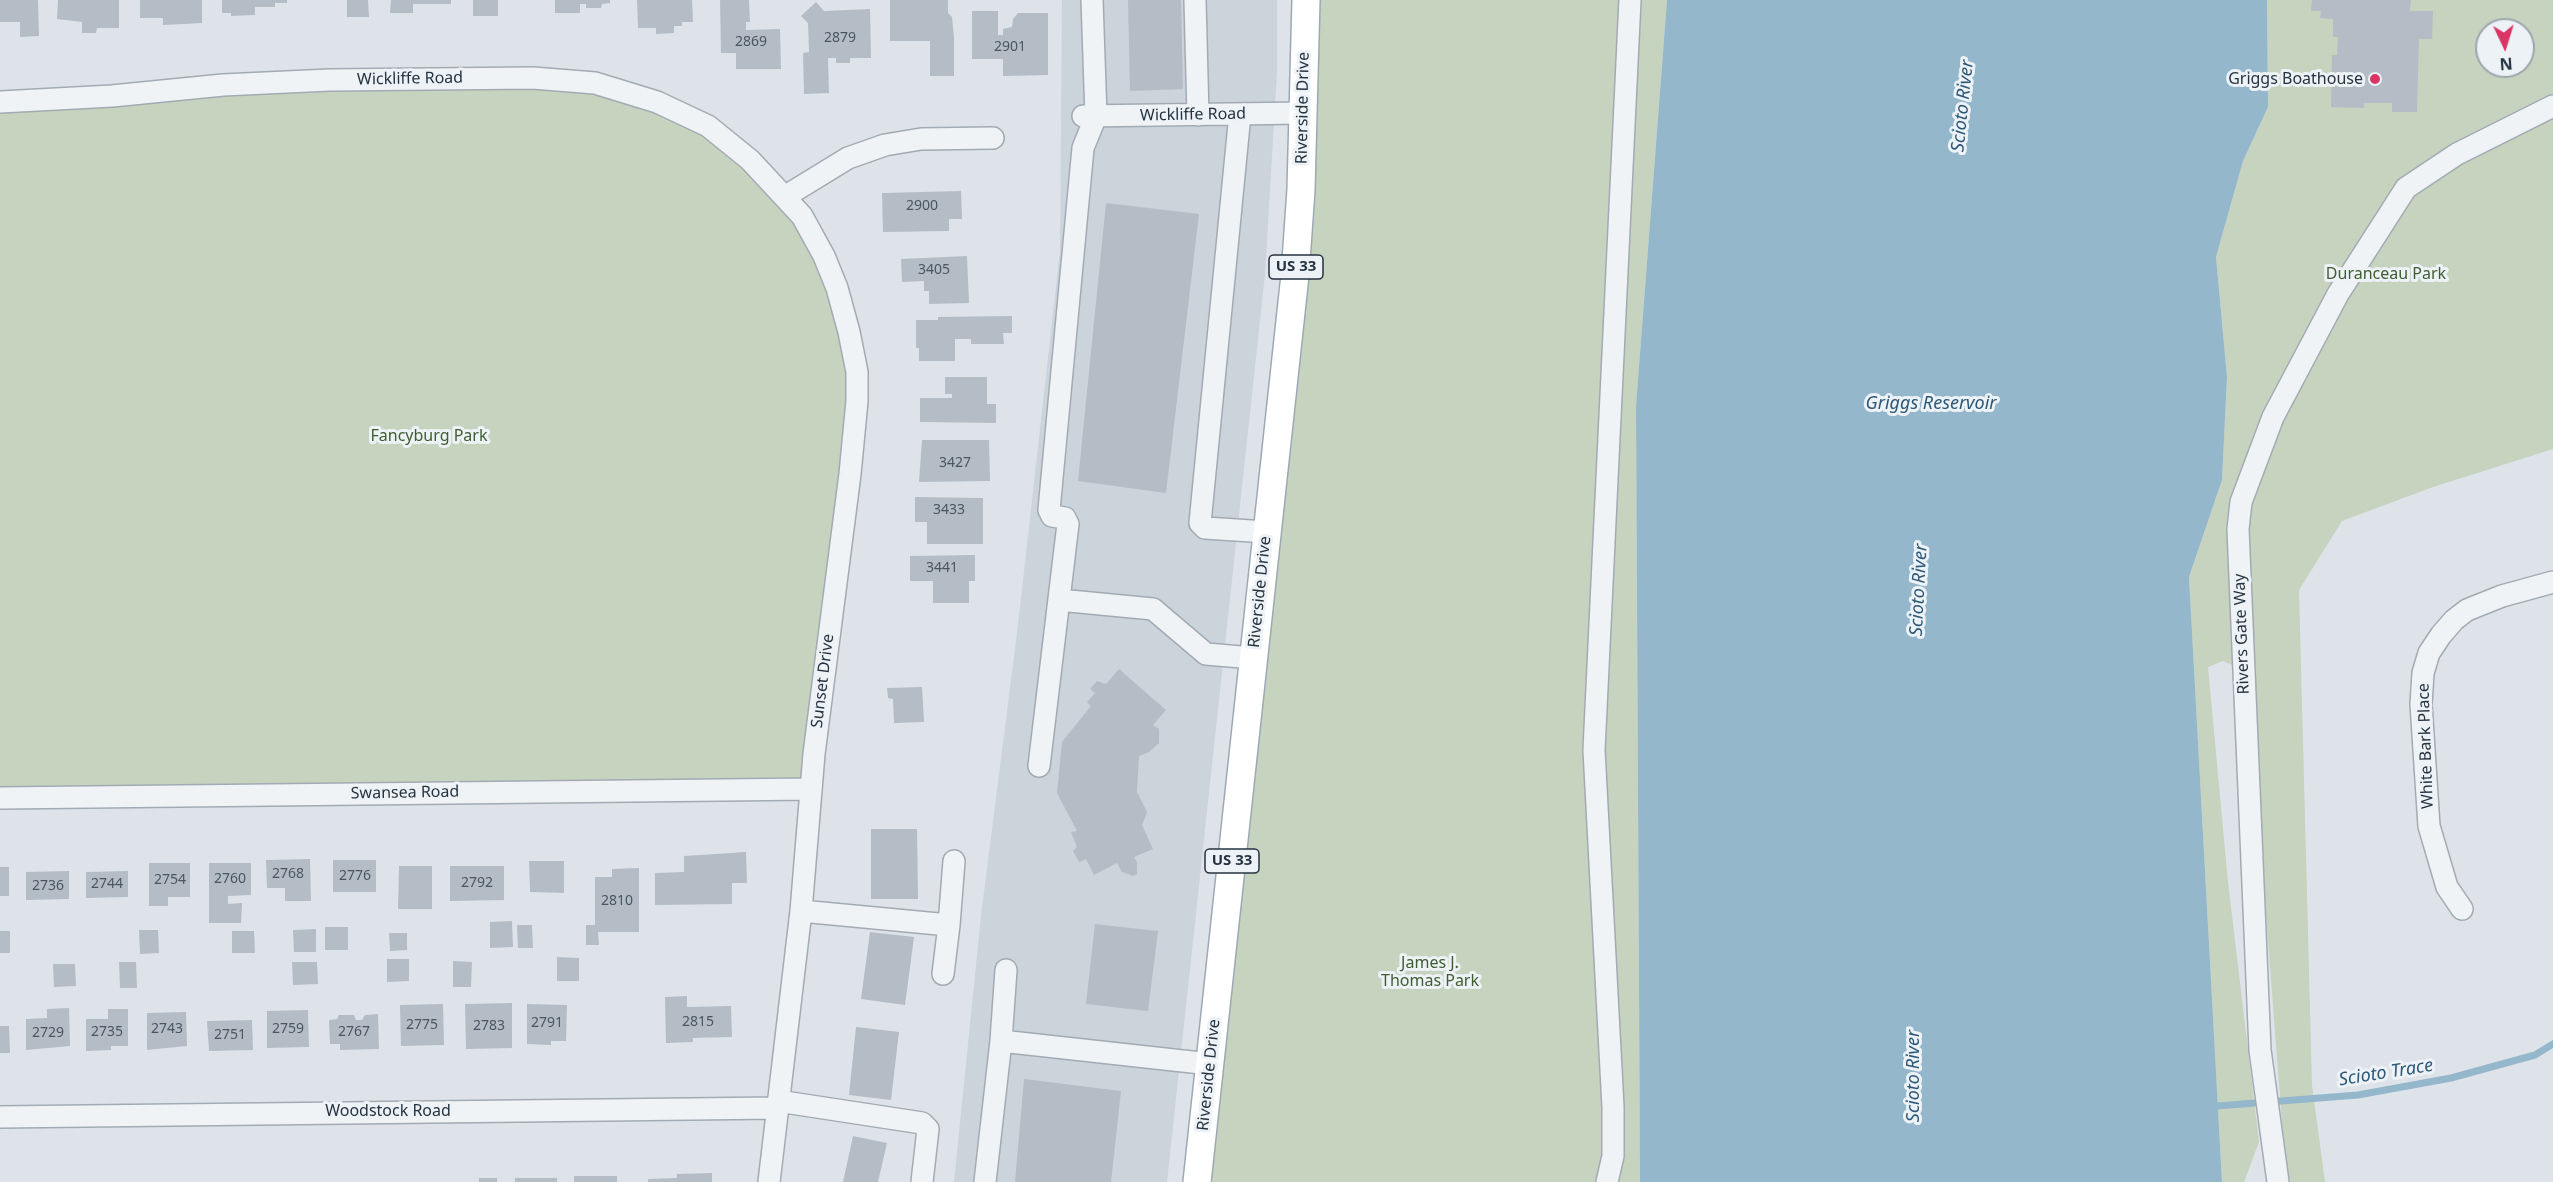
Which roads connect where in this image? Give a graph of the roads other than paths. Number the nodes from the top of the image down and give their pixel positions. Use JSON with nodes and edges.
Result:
{"nodes":[{"id":1,"x":1092,"y":0,"type":"edge"},
{"id":2,"x":1196,"y":0,"type":"edge"},
{"id":3,"x":1306,"y":0,"type":"edge"},
{"id":4,"x":1629,"y":0,"type":"edge"},
{"id":5,"x":0,"y":102,"type":"edge"},
{"id":6,"x":2553,"y":106,"type":"edge"},
{"id":7,"x":1304,"y":113,"type":"junction"},
{"id":8,"x":1240,"y":114,"type":"junction"},
{"id":9,"x":1198,"y":115,"type":"junction"},
{"id":10,"x":1089,"y":116,"type":"junction"},
{"id":11,"x":993,"y":138,"type":"dead end"},
{"id":12,"x":786,"y":196,"type":"junction"},
{"id":13,"x":1267,"y":532,"type":"junction"},
{"id":14,"x":2553,"y":582,"type":"edge"},
{"id":15,"x":1059,"y":600,"type":"junction"},
{"id":16,"x":1253,"y":658,"type":"junction"},
{"id":17,"x":1039,"y":766,"type":"dead end"},
{"id":18,"x":811,"y":789,"type":"junction"},
{"id":19,"x":0,"y":798,"type":"edge"},
{"id":20,"x":954,"y":861,"type":"dead end"},
{"id":21,"x":2462,"y":909,"type":"dead end"},
{"id":22,"x":801,"y":911,"type":"junction"},
{"id":23,"x":949,"y":925,"type":"junction"},
{"id":24,"x":1006,"y":970,"type":"dead end"},
{"id":25,"x":943,"y":974,"type":"dead end"},
{"id":26,"x":1001,"y":1041,"type":"junction"},
{"id":27,"x":1210,"y":1064,"type":"junction"},
{"id":28,"x":777,"y":1104,"type":"junction"},
{"id":29,"x":0,"y":1117,"type":"edge"},
{"id":30,"x":769,"y":1182,"type":"edge"},
{"id":31,"x":922,"y":1182,"type":"edge"},
{"id":32,"x":985,"y":1182,"type":"edge"},
{"id":33,"x":1197,"y":1182,"type":"edge"},
{"id":34,"x":1607,"y":1182,"type":"edge"},
{"id":35,"x":2278,"y":1182,"type":"edge"}],
"edges":[{"from":1,"to":10,"type":"street"},
{"from":2,"to":9,"type":"street"},
{"from":3,"to":7,"type":"main road","name":"Riverside Drive","number":"US 33"},
{"from":4,"to":34,"type":"street"},
{"from":5,"to":12,"type":"street","name":"Wickliffe Road"},
{"from":6,"to":35,"type":"street","name":"Rivers Gate Way"},
{"from":7,"to":8,"type":"street","name":"Wickliffe Road"},
{"from":7,"to":13,"type":"main road","name":"Riverside Drive","number":"US 33"},
{"from":8,"to":9,"type":"street","name":"Wickliffe Road"},
{"from":8,"to":13,"type":"street"},
{"from":9,"to":10,"type":"street","name":"Wickliffe Road"},
{"from":10,"to":15,"type":"street"},
{"from":11,"to":12,"type":"street"},
{"from":12,"to":18,"type":"street","name":"Sunset Drive"},
{"from":13,"to":16,"type":"main road","name":"Riverside Drive","number":"US 33"},
{"from":14,"to":21,"type":"street","name":"White Bark Place"},
{"from":15,"to":16,"type":"street"},
{"from":15,"to":17,"type":"street"},
{"from":16,"to":27,"type":"main road","name":"Riverside Drive","number":"US 33"},
{"from":18,"to":19,"type":"street","name":"Swansea Road"},
{"from":18,"to":22,"type":"street","name":"Sunset Drive"},
{"from":20,"to":23,"type":"street"},
{"from":22,"to":23,"type":"street"},
{"from":22,"to":28,"type":"street","name":"Sunset Drive"},
{"from":23,"to":25,"type":"street"},
{"from":24,"to":26,"type":"street"},
{"from":26,"to":27,"type":"street"},
{"from":26,"to":32,"type":"street"},
{"from":27,"to":33,"type":"main road","name":"Riverside Drive","number":"US 33"},
{"from":28,"to":29,"type":"street","name":"Woodstock Road"},
{"from":28,"to":30,"type":"street","name":"Sunset Drive"},
{"from":28,"to":31,"type":"street","name":"Woodstock Road"}]}
